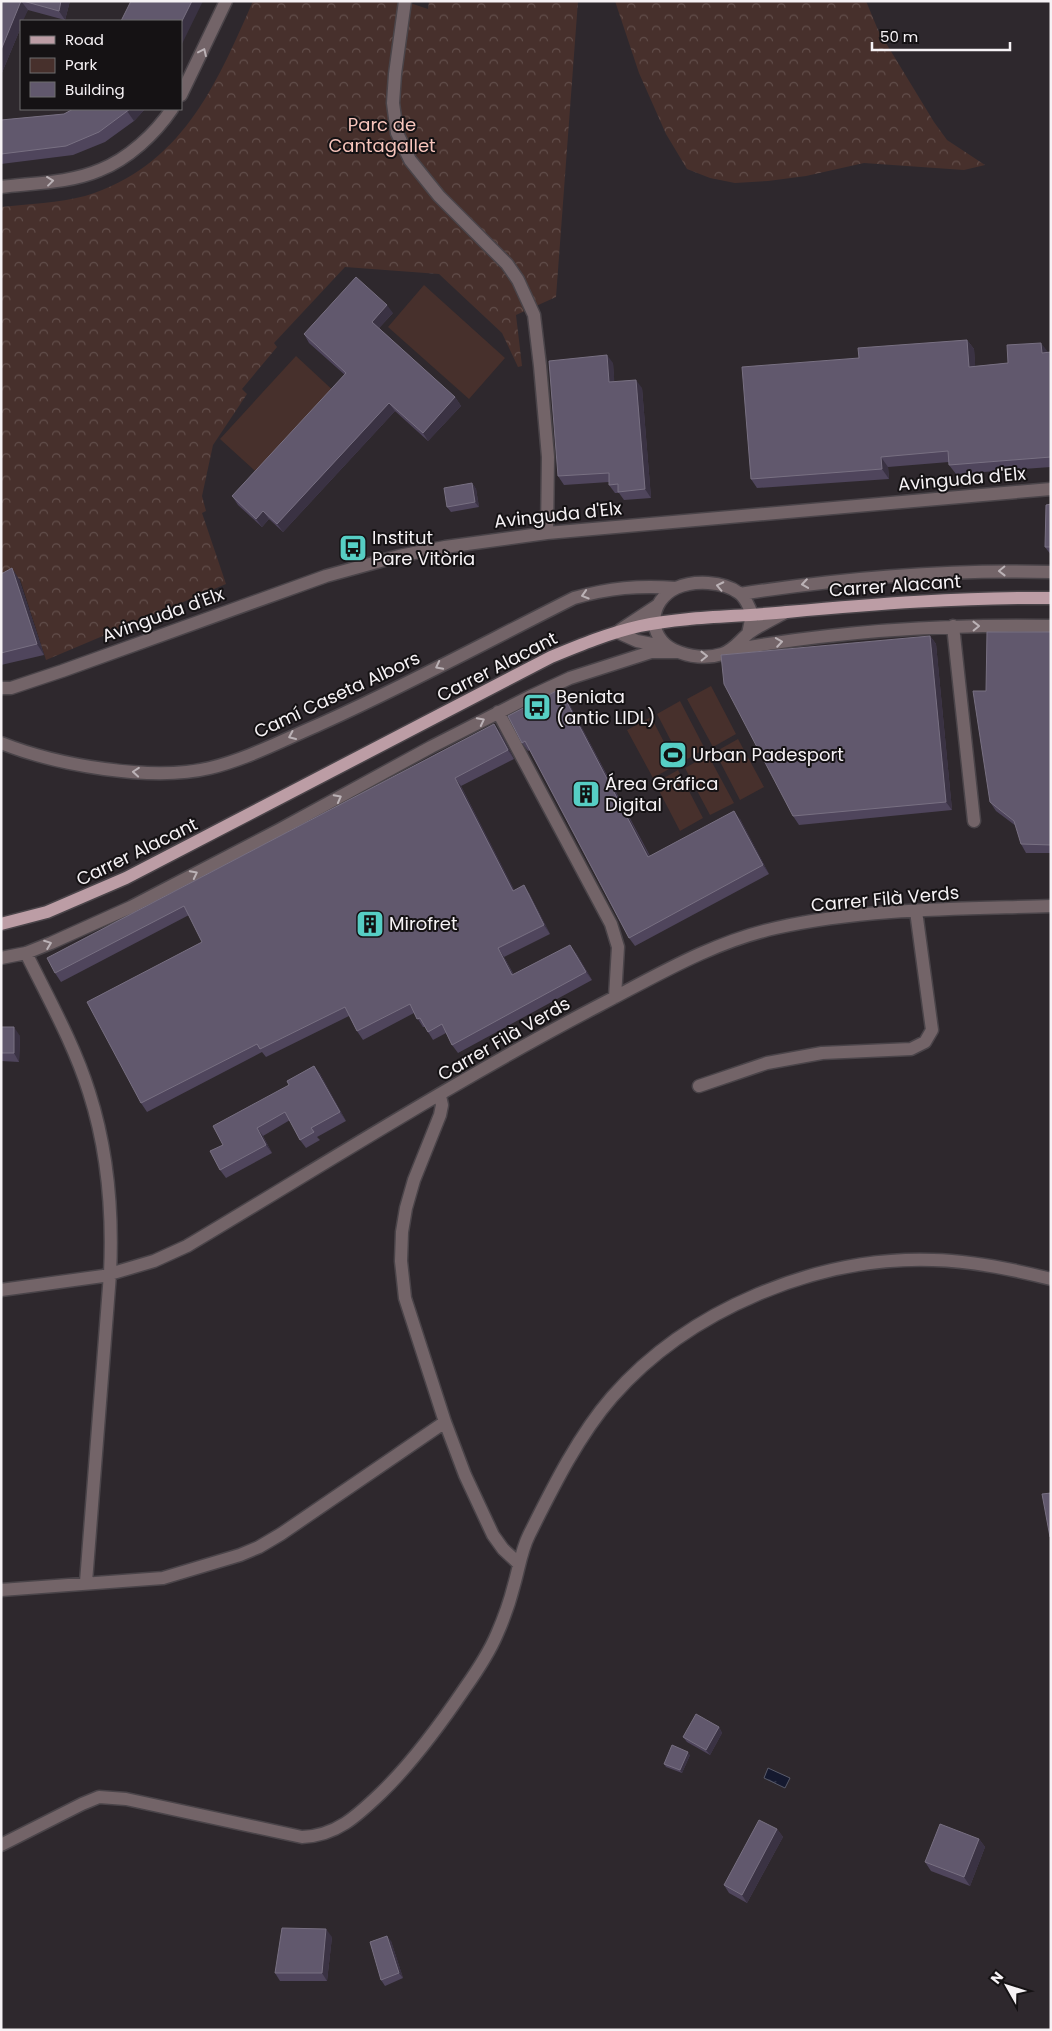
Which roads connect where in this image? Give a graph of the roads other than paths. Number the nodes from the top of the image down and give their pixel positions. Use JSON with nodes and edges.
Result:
{"nodes":[{"id":1,"x":226,"y":1,"type":"edge"},
{"id":2,"x":405,"y":1,"type":"edge"},
{"id":3,"x":182,"y":93,"type":"edge"},
{"id":4,"x":171,"y":110,"type":"edge"},
{"id":5,"x":1,"y":187,"type":"edge"},
{"id":6,"x":1051,"y":489,"type":"edge"},
{"id":7,"x":547,"y":532,"type":"junction"},
{"id":8,"x":1051,"y":572,"type":"edge"},
{"id":9,"x":676,"y":588,"type":"junction"},
{"id":10,"x":740,"y":594,"type":"junction"},
{"id":11,"x":1051,"y":598,"type":"edge"},
{"id":12,"x":658,"y":605,"type":"junction"},
{"id":13,"x":786,"y":612,"type":"junction"},
{"id":14,"x":752,"y":615,"type":"junction"},
{"id":15,"x":653,"y":624,"type":"junction"},
{"id":16,"x":953,"y":626,"type":"junction"},
{"id":17,"x":1051,"y":626,"type":"edge"},
{"id":18,"x":617,"y":632,"type":"junction"},
{"id":19,"x":748,"y":634,"type":"junction"},
{"id":20,"x":672,"y":649,"type":"junction"},
{"id":21,"x":731,"y":650,"type":"junction"},
{"id":22,"x":1,"y":688,"type":"edge"},
{"id":23,"x":498,"y":712,"type":"junction"},
{"id":24,"x":1,"y":743,"type":"edge"},
{"id":25,"x":974,"y":821,"type":"dead end"},
{"id":26,"x":1051,"y":906,"type":"edge"},
{"id":27,"x":916,"y":911,"type":"junction"},
{"id":28,"x":1,"y":924,"type":"edge"},
{"id":29,"x":26,"y":953,"type":"junction"},
{"id":30,"x":1,"y":958,"type":"edge"},
{"id":31,"x":615,"y":997,"type":"junction"},
{"id":32,"x":699,"y":1086,"type":"dead end"},
{"id":33,"x":440,"y":1096,"type":"junction"},
{"id":34,"x":110,"y":1274,"type":"junction"},
{"id":35,"x":1051,"y":1279,"type":"edge"},
{"id":36,"x":1,"y":1290,"type":"edge"},
{"id":37,"x":444,"y":1422,"type":"junction"},
{"id":38,"x":518,"y":1563,"type":"junction"},
{"id":39,"x":86,"y":1582,"type":"junction"},
{"id":40,"x":1,"y":1590,"type":"edge"},
{"id":41,"x":1,"y":1845,"type":"edge"}],
"edges":[{"from":3,"to":1,"type":"street","one_way":true},
{"from":2,"to":7,"type":"street"},
{"from":5,"to":4,"type":"street","one_way":true},
{"from":6,"to":7,"type":"street","name":"Avinguda d'Elx"},
{"from":7,"to":22,"type":"street","name":"Avinguda d'Elx"},
{"from":8,"to":10,"type":"street","name":"Carrer Alacant","one_way":true},
{"from":10,"to":9,"type":"street","name":"Camí Caseta Albors","one_way":true},
{"from":9,"to":12,"type":"street"},
{"from":9,"to":24,"type":"street","name":"Camí Caseta Albors","one_way":true},
{"from":10,"to":13,"type":"street","name":"Camí Caseta Albors"},
{"from":10,"to":14,"type":"street"},
{"from":11,"to":13,"type":"main road","name":"Carrer Alacant"},
{"from":12,"to":15,"type":"street"},
{"from":12,"to":18,"type":"street"},
{"from":13,"to":14,"type":"main road","name":"Carrer Alacant"},
{"from":13,"to":19,"type":"street"},
{"from":14,"to":15,"type":"main road","name":"Carrer Alacant"},
{"from":14,"to":19,"type":"street"},
{"from":15,"to":18,"type":"main road","name":"Carrer Alacant"},
{"from":15,"to":20,"type":"street"},
{"from":16,"to":17,"type":"street","one_way":true},
{"from":21,"to":16,"type":"street","one_way":true},
{"from":16,"to":25,"type":"street"},
{"from":18,"to":20,"type":"street"},
{"from":18,"to":28,"type":"main road","name":"Carrer Alacant"},
{"from":19,"to":21,"type":"street"},
{"from":20,"to":21,"type":"street","one_way":true},
{"from":20,"to":23,"type":"street"},
{"from":29,"to":23,"type":"street","one_way":true},
{"from":23,"to":31,"type":"street"},
{"from":26,"to":27,"type":"street","name":"Carrer Filà Verds"},
{"from":27,"to":31,"type":"street","name":"Carrer Filà Verds"},
{"from":27,"to":32,"type":"street"},
{"from":29,"to":30,"type":"street"},
{"from":29,"to":34,"type":"street"},
{"from":31,"to":33,"type":"street","name":"Carrer Filà Verds"},
{"from":33,"to":34,"type":"street","name":"Carrer Filà Verds"},
{"from":33,"to":37,"type":"street"},
{"from":34,"to":36,"type":"street","name":"Carrer Filà Verds"},
{"from":34,"to":39,"type":"street"},
{"from":35,"to":38,"type":"street"},
{"from":37,"to":38,"type":"street"},
{"from":37,"to":39,"type":"street"},
{"from":38,"to":41,"type":"street"},
{"from":39,"to":40,"type":"street"}]}
